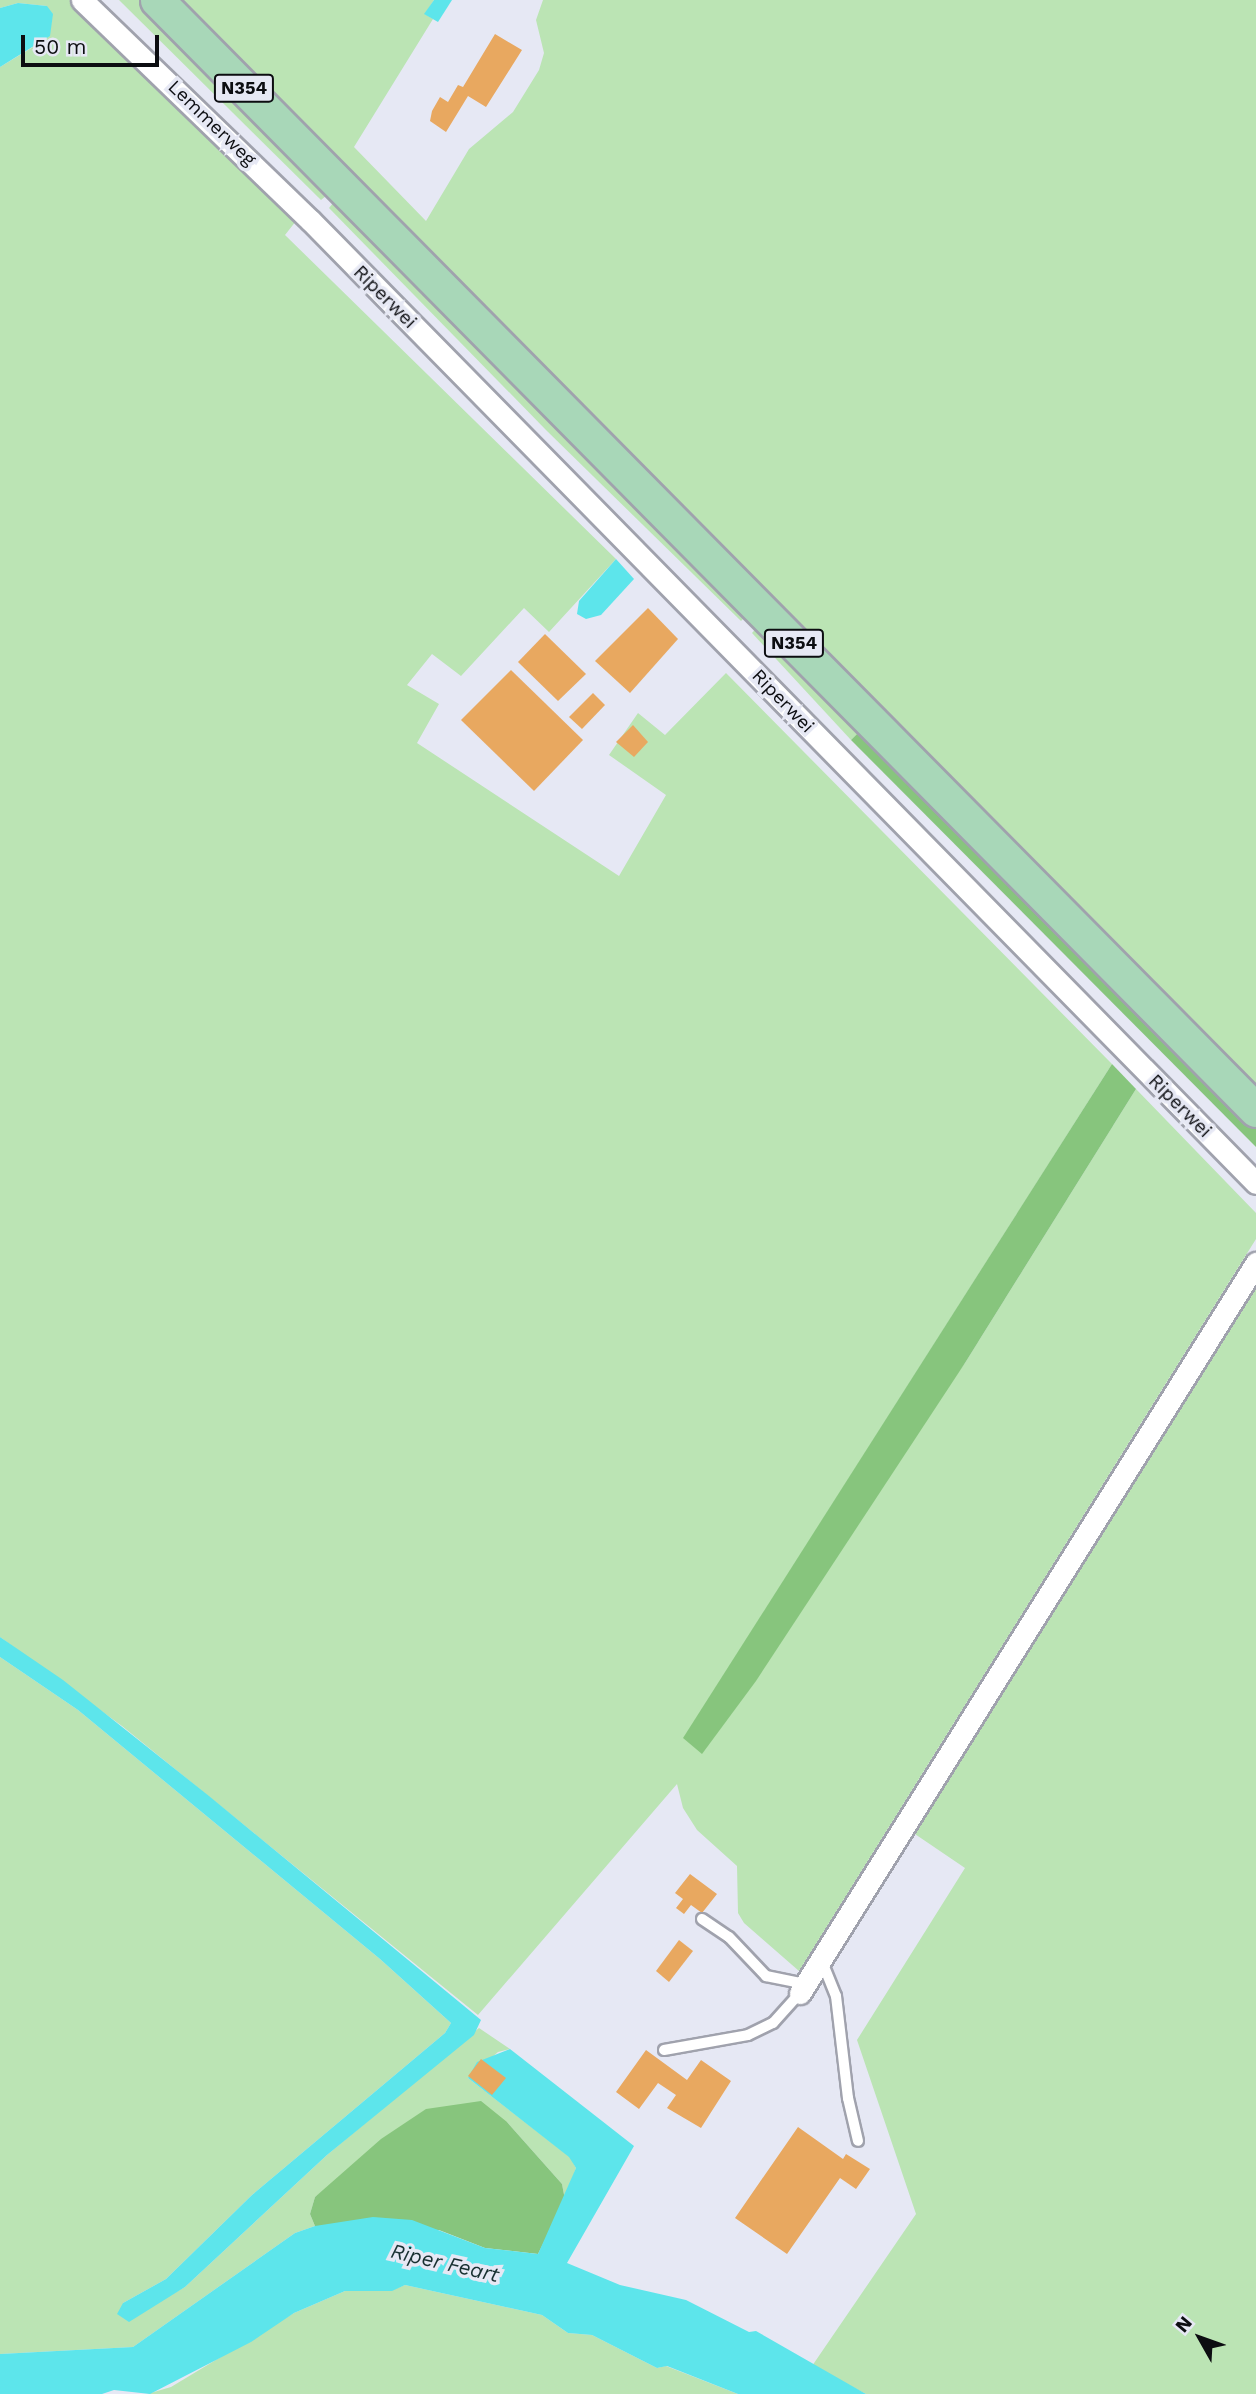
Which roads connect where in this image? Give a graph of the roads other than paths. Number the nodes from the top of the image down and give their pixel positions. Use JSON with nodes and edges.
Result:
{"nodes":[{"id":1,"x":82,"y":0,"type":"edge"},
{"id":2,"x":157,"y":0,"type":"edge"},
{"id":3,"x":310,"y":220,"type":"joint"},
{"id":4,"x":1256,"y":1110,"type":"edge"},
{"id":5,"x":1256,"y":1182,"type":"edge"},
{"id":6,"x":1256,"y":1263,"type":"edge"},
{"id":7,"x":702,"y":1919,"type":"dead end"},
{"id":8,"x":821,"y":1959,"type":"junction"},
{"id":9,"x":803,"y":1989,"type":"junction"},
{"id":10,"x":664,"y":2050,"type":"dead end"},
{"id":11,"x":858,"y":2141,"type":"dead end"}],
"edges":[{"from":1,"to":3,"type":"street","name":"Lemmerweg"},
{"from":2,"to":4,"type":"main road","number":"N354"},
{"from":3,"to":5,"type":"street","name":"Riperwei"},
{"from":6,"to":8,"type":"street"},
{"from":7,"to":9,"type":"lane"},
{"from":8,"to":9,"type":"street"},
{"from":8,"to":11,"type":"lane"},
{"from":9,"to":10,"type":"lane"}]}
